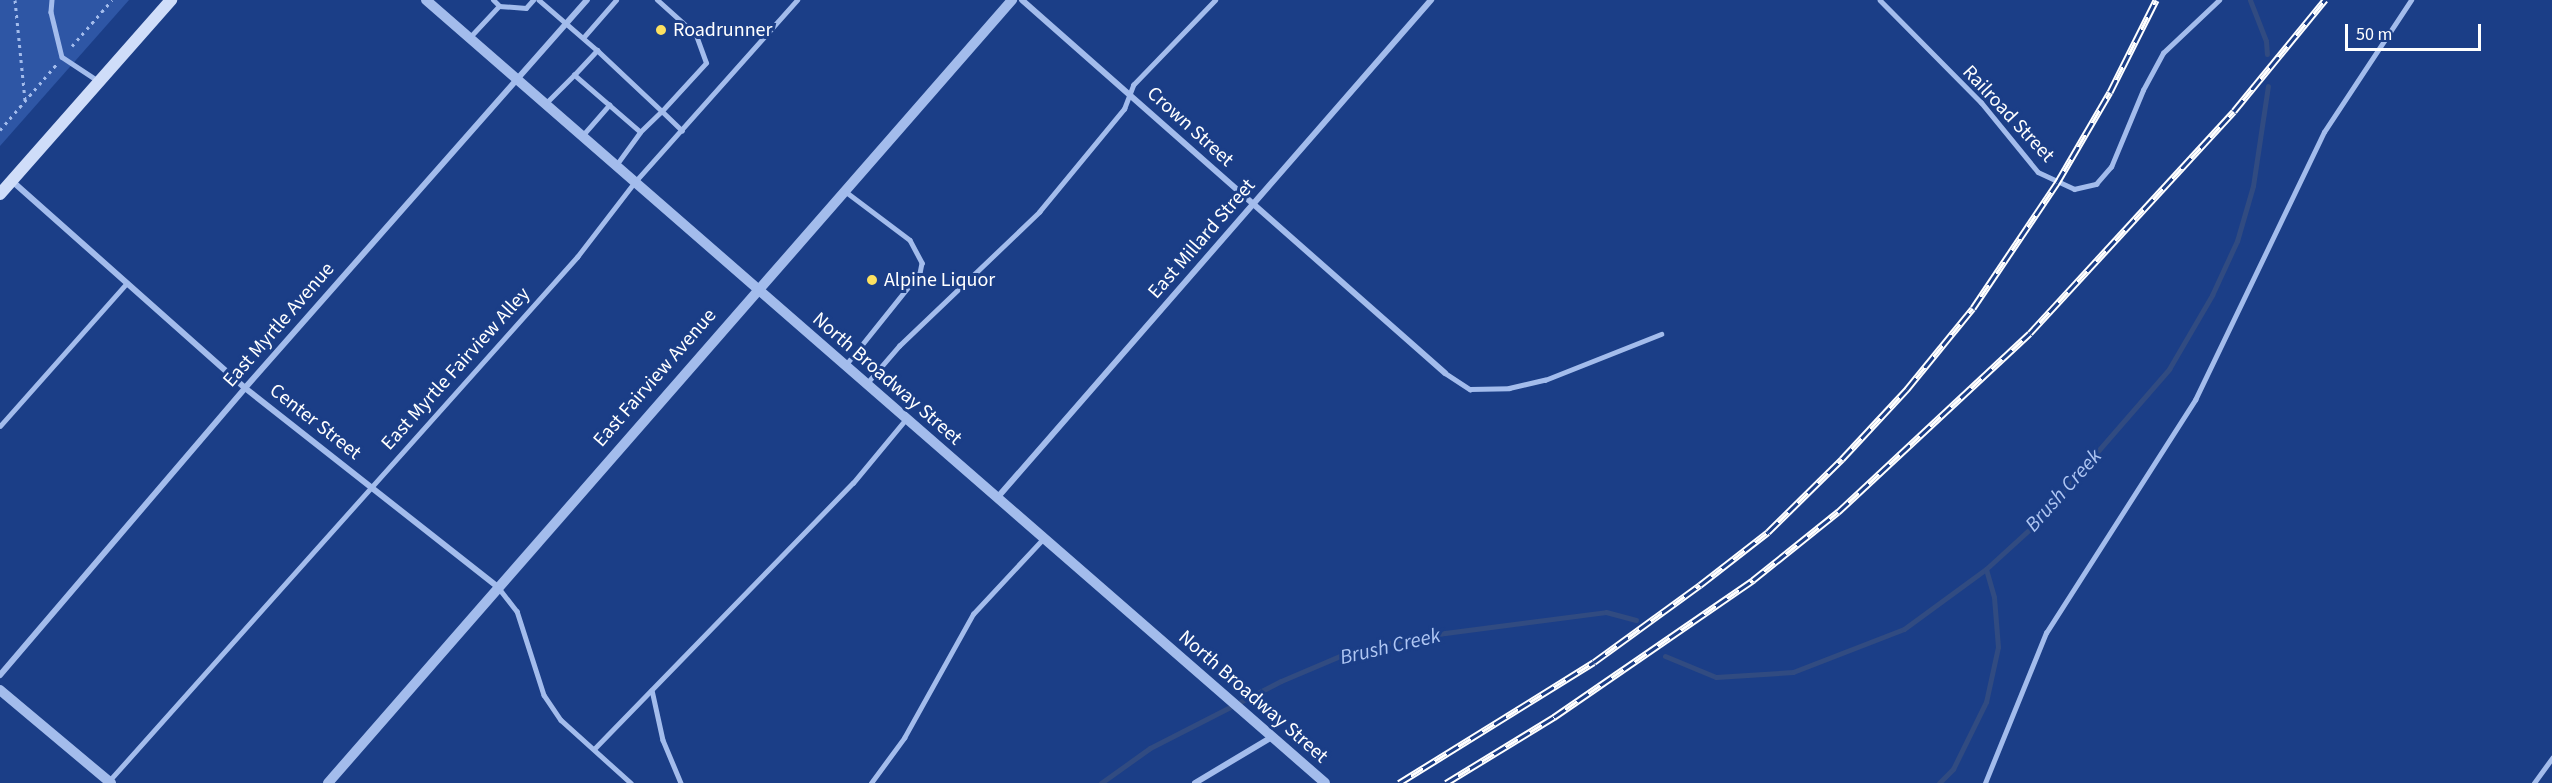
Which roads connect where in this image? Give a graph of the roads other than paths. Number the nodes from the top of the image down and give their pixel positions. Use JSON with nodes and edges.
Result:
{"nodes":[{"id":1,"x":52,"y":0,"type":"edge"},
{"id":2,"x":171,"y":0,"type":"edge"},
{"id":3,"x":426,"y":0,"type":"edge"},
{"id":4,"x":493,"y":0,"type":"edge"},
{"id":5,"x":533,"y":0,"type":"edge"},
{"id":6,"x":539,"y":0,"type":"edge"},
{"id":7,"x":587,"y":0,"type":"edge"},
{"id":8,"x":616,"y":0,"type":"edge"},
{"id":9,"x":657,"y":0,"type":"edge"},
{"id":10,"x":796,"y":0,"type":"edge"},
{"id":11,"x":1012,"y":0,"type":"edge"},
{"id":12,"x":1022,"y":0,"type":"edge"},
{"id":13,"x":1215,"y":0,"type":"edge"},
{"id":14,"x":1431,"y":0,"type":"edge"},
{"id":15,"x":1880,"y":0,"type":"edge"},
{"id":16,"x":2219,"y":0,"type":"edge"},
{"id":17,"x":2411,"y":0,"type":"edge"},
{"id":18,"x":499,"y":6,"type":"junction"},
{"id":19,"x":566,"y":23,"type":"junction"},
{"id":20,"x":583,"y":38,"type":"junction"},
{"id":21,"x":469,"y":39,"type":"junction"},
{"id":22,"x":597,"y":50,"type":"junction"},
{"id":23,"x":574,"y":75,"type":"junction"},
{"id":24,"x":515,"y":80,"type":"junction"},
{"id":25,"x":99,"y":82,"type":"junction"},
{"id":26,"x":1129,"y":94,"type":"junction"},
{"id":27,"x":544,"y":105,"type":"junction"},
{"id":28,"x":609,"y":105,"type":"junction"},
{"id":29,"x":662,"y":111,"type":"junction"},
{"id":30,"x":682,"y":130,"type":"junction"},
{"id":31,"x":640,"y":132,"type":"junction"},
{"id":32,"x":581,"y":137,"type":"junction"},
{"id":33,"x":615,"y":166,"type":"junction"},
{"id":34,"x":12,"y":180,"type":"junction"},
{"id":35,"x":634,"y":183,"type":"junction"},
{"id":36,"x":844,"y":191,"type":"junction"},
{"id":37,"x":0,"y":194,"type":"edge"},
{"id":38,"x":1254,"y":205,"type":"junction"},
{"id":39,"x":127,"y":283,"type":"junction"},
{"id":40,"x":757,"y":290,"type":"junction"},
{"id":41,"x":1660,"y":334,"type":"dead end"},
{"id":42,"x":845,"y":366,"type":"junction"},
{"id":43,"x":1445,"y":373,"type":"joint"},
{"id":44,"x":866,"y":384,"type":"junction"},
{"id":45,"x":245,"y":388,"type":"junction"},
{"id":46,"x":906,"y":419,"type":"junction"},
{"id":47,"x":0,"y":426,"type":"edge"},
{"id":48,"x":370,"y":486,"type":"junction"},
{"id":49,"x":997,"y":498,"type":"junction"},
{"id":50,"x":1043,"y":538,"type":"junction"},
{"id":51,"x":497,"y":586,"type":"junction"},
{"id":52,"x":0,"y":675,"type":"edge"},
{"id":53,"x":0,"y":690,"type":"edge"},
{"id":54,"x":652,"y":690,"type":"junction"},
{"id":55,"x":1273,"y":736,"type":"junction"},
{"id":56,"x":594,"y":749,"type":"junction"},
{"id":57,"x":2552,"y":758,"type":"edge"},
{"id":58,"x":110,"y":782,"type":"edge"},
{"id":59,"x":328,"y":783,"type":"edge"},
{"id":60,"x":631,"y":783,"type":"edge"},
{"id":61,"x":681,"y":783,"type":"edge"},
{"id":62,"x":871,"y":783,"type":"edge"},
{"id":63,"x":1195,"y":783,"type":"edge"},
{"id":64,"x":1325,"y":783,"type":"edge"},
{"id":65,"x":1985,"y":783,"type":"edge"},
{"id":66,"x":2534,"y":783,"type":"edge"}],
"edges":[{"from":1,"to":25,"type":"lane"},
{"from":2,"to":25,"type":"main road"},
{"from":3,"to":21,"type":"street","name":"North Broadway Street"},
{"from":4,"to":18,"type":"lane"},
{"from":5,"to":18,"type":"lane"},
{"from":6,"to":19,"type":"lane"},
{"from":7,"to":19,"type":"street","name":"East Myrtle Avenue"},
{"from":8,"to":20,"type":"lane"},
{"from":9,"to":29,"type":"lane"},
{"from":10,"to":30,"type":"lane","name":"East Myrtle Fairview Alley"},
{"from":11,"to":36,"type":"street","name":"East Fairview Avenue"},
{"from":12,"to":26,"type":"street","name":"Crown Street"},
{"from":13,"to":26,"type":"lane"},
{"from":14,"to":38,"type":"street","name":"East Millard Street"},
{"from":15,"to":16,"type":"lane","name":"Railroad Street"},
{"from":17,"to":65,"type":"lane"},
{"from":18,"to":21,"type":"lane"},
{"from":19,"to":20,"type":"lane"},
{"from":19,"to":24,"type":"street","name":"East Myrtle Avenue"},
{"from":20,"to":22,"type":"lane"},
{"from":21,"to":24,"type":"street","name":"North Broadway Street"},
{"from":22,"to":23,"type":"lane"},
{"from":22,"to":29,"type":"lane"},
{"from":23,"to":27,"type":"lane"},
{"from":23,"to":28,"type":"lane"},
{"from":24,"to":27,"type":"street","name":"North Broadway Street"},
{"from":24,"to":45,"type":"street","name":"East Myrtle Avenue"},
{"from":25,"to":34,"type":"main road"},
{"from":26,"to":38,"type":"street","name":"Crown Street"},
{"from":26,"to":44,"type":"lane"},
{"from":27,"to":32,"type":"street","name":"North Broadway Street"},
{"from":28,"to":31,"type":"lane"},
{"from":28,"to":32,"type":"lane"},
{"from":29,"to":30,"type":"lane"},
{"from":29,"to":31,"type":"lane"},
{"from":30,"to":35,"type":"lane","name":"East Myrtle Fairview Alley"},
{"from":31,"to":33,"type":"lane"},
{"from":32,"to":33,"type":"street","name":"North Broadway Street"},
{"from":33,"to":35,"type":"street","name":"North Broadway Street"},
{"from":34,"to":37,"type":"main road"},
{"from":34,"to":39,"type":"street","name":"Center Street"},
{"from":35,"to":40,"type":"street","name":"North Broadway Street"},
{"from":35,"to":48,"type":"lane","name":"East Myrtle Fairview Alley"},
{"from":36,"to":40,"type":"street","name":"East Fairview Avenue"},
{"from":36,"to":42,"type":"lane"},
{"from":38,"to":43,"type":"street","name":"Crown Street"},
{"from":38,"to":49,"type":"street","name":"East Millard Street"},
{"from":39,"to":45,"type":"street","name":"Center Street"},
{"from":39,"to":47,"type":"lane"},
{"from":40,"to":42,"type":"street","name":"North Broadway Street"},
{"from":40,"to":51,"type":"street","name":"East Fairview Avenue"},
{"from":41,"to":43,"type":"lane"},
{"from":42,"to":44,"type":"street","name":"North Broadway Street"},
{"from":44,"to":46,"type":"street","name":"North Broadway Street"},
{"from":45,"to":48,"type":"street","name":"Center Street"},
{"from":45,"to":52,"type":"street","name":"East Myrtle Avenue"},
{"from":46,"to":49,"type":"street","name":"North Broadway Street"},
{"from":46,"to":54,"type":"lane"},
{"from":48,"to":51,"type":"street","name":"Center Street"},
{"from":48,"to":58,"type":"lane","name":"East Myrtle Fairview Alley"},
{"from":49,"to":50,"type":"street","name":"North Broadway Street"},
{"from":50,"to":55,"type":"street","name":"North Broadway Street"},
{"from":50,"to":62,"type":"lane"},
{"from":51,"to":56,"type":"lane"},
{"from":51,"to":59,"type":"street","name":"East Fairview Avenue"},
{"from":53,"to":58,"type":"street"},
{"from":54,"to":56,"type":"lane"},
{"from":54,"to":61,"type":"lane"},
{"from":55,"to":63,"type":"street"},
{"from":55,"to":64,"type":"street","name":"North Broadway Street"},
{"from":56,"to":60,"type":"lane"},
{"from":57,"to":66,"type":"lane"}]}
